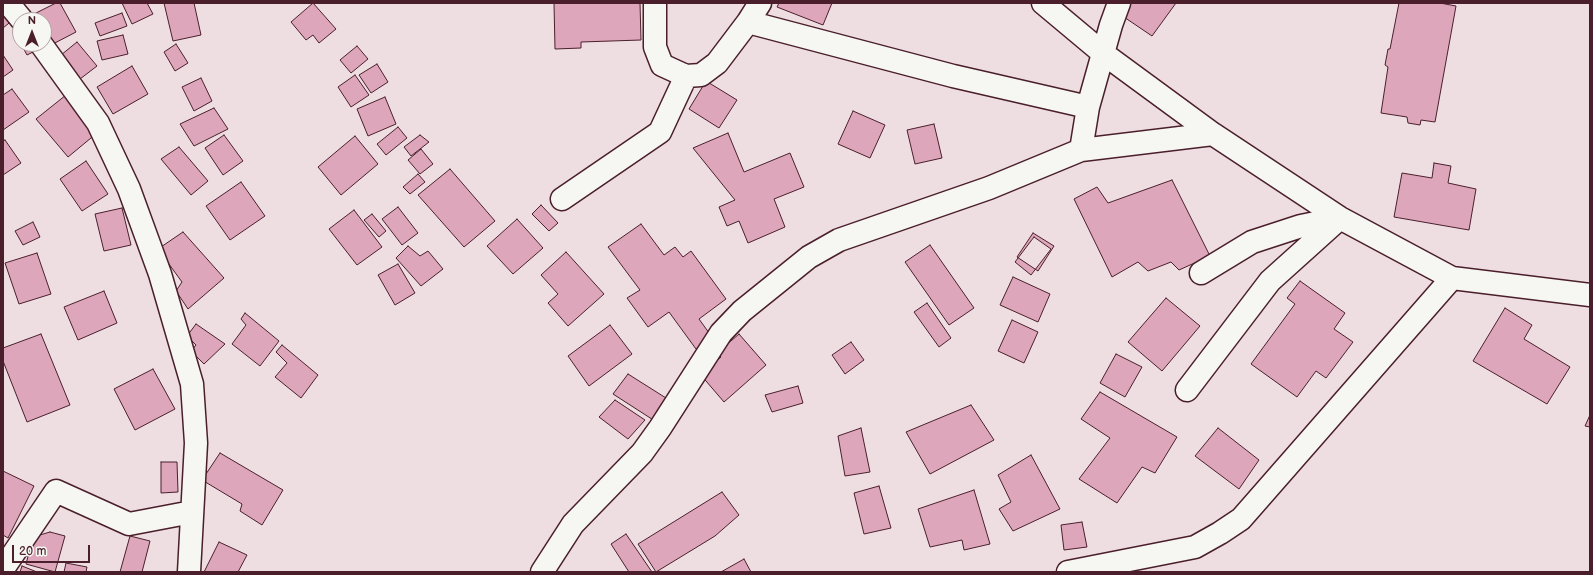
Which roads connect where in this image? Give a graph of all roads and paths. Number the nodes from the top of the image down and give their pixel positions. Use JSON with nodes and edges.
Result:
{"nodes":[{"id":1,"x":8,"y":3,"type":"edge"},
{"id":2,"x":655,"y":3,"type":"edge"},
{"id":3,"x":760,"y":3,"type":"edge"},
{"id":4,"x":1043,"y":3,"type":"edge"},
{"id":5,"x":1119,"y":3,"type":"edge"},
{"id":6,"x":15,"y":12,"type":"edge"},
{"id":7,"x":748,"y":22,"type":"junction"},
{"id":8,"x":47,"y":52,"type":"edge"},
{"id":9,"x":1104,"y":54,"type":"junction"},
{"id":10,"x":686,"y":76,"type":"junction"},
{"id":11,"x":1088,"y":107,"type":"junction"},
{"id":12,"x":1213,"y":134,"type":"junction"},
{"id":13,"x":1080,"y":150,"type":"junction"},
{"id":14,"x":562,"y":199,"type":"dead end"},
{"id":15,"x":1340,"y":218,"type":"junction"},
{"id":16,"x":1201,"y":273,"type":"dead end"},
{"id":17,"x":1452,"y":278,"type":"junction"},
{"id":18,"x":1590,"y":295,"type":"edge"},
{"id":19,"x":1187,"y":390,"type":"dead end"},
{"id":20,"x":192,"y":512,"type":"junction"},
{"id":21,"x":3,"y":569,"type":"edge"},
{"id":22,"x":190,"y":572,"type":"edge"},
{"id":23,"x":542,"y":572,"type":"edge"},
{"id":24,"x":1068,"y":572,"type":"edge"}],
"edges":[{"from":1,"to":6,"type":"street"},
{"from":2,"to":10,"type":"street"},
{"from":3,"to":7,"type":"street"},
{"from":4,"to":9,"type":"street"},
{"from":5,"to":9,"type":"street"},
{"from":7,"to":10,"type":"street"},
{"from":7,"to":11,"type":"street"},
{"from":8,"to":20,"type":"street"},
{"from":9,"to":11,"type":"street"},
{"from":9,"to":12,"type":"street"},
{"from":10,"to":14,"type":"street"},
{"from":11,"to":13,"type":"street"},
{"from":12,"to":13,"type":"street"},
{"from":12,"to":15,"type":"street"},
{"from":13,"to":23,"type":"street"},
{"from":15,"to":16,"type":"street"},
{"from":15,"to":17,"type":"street"},
{"from":15,"to":19,"type":"street"},
{"from":17,"to":18,"type":"street"},
{"from":17,"to":24,"type":"street"},
{"from":20,"to":21,"type":"street"},
{"from":20,"to":22,"type":"street"}]}
